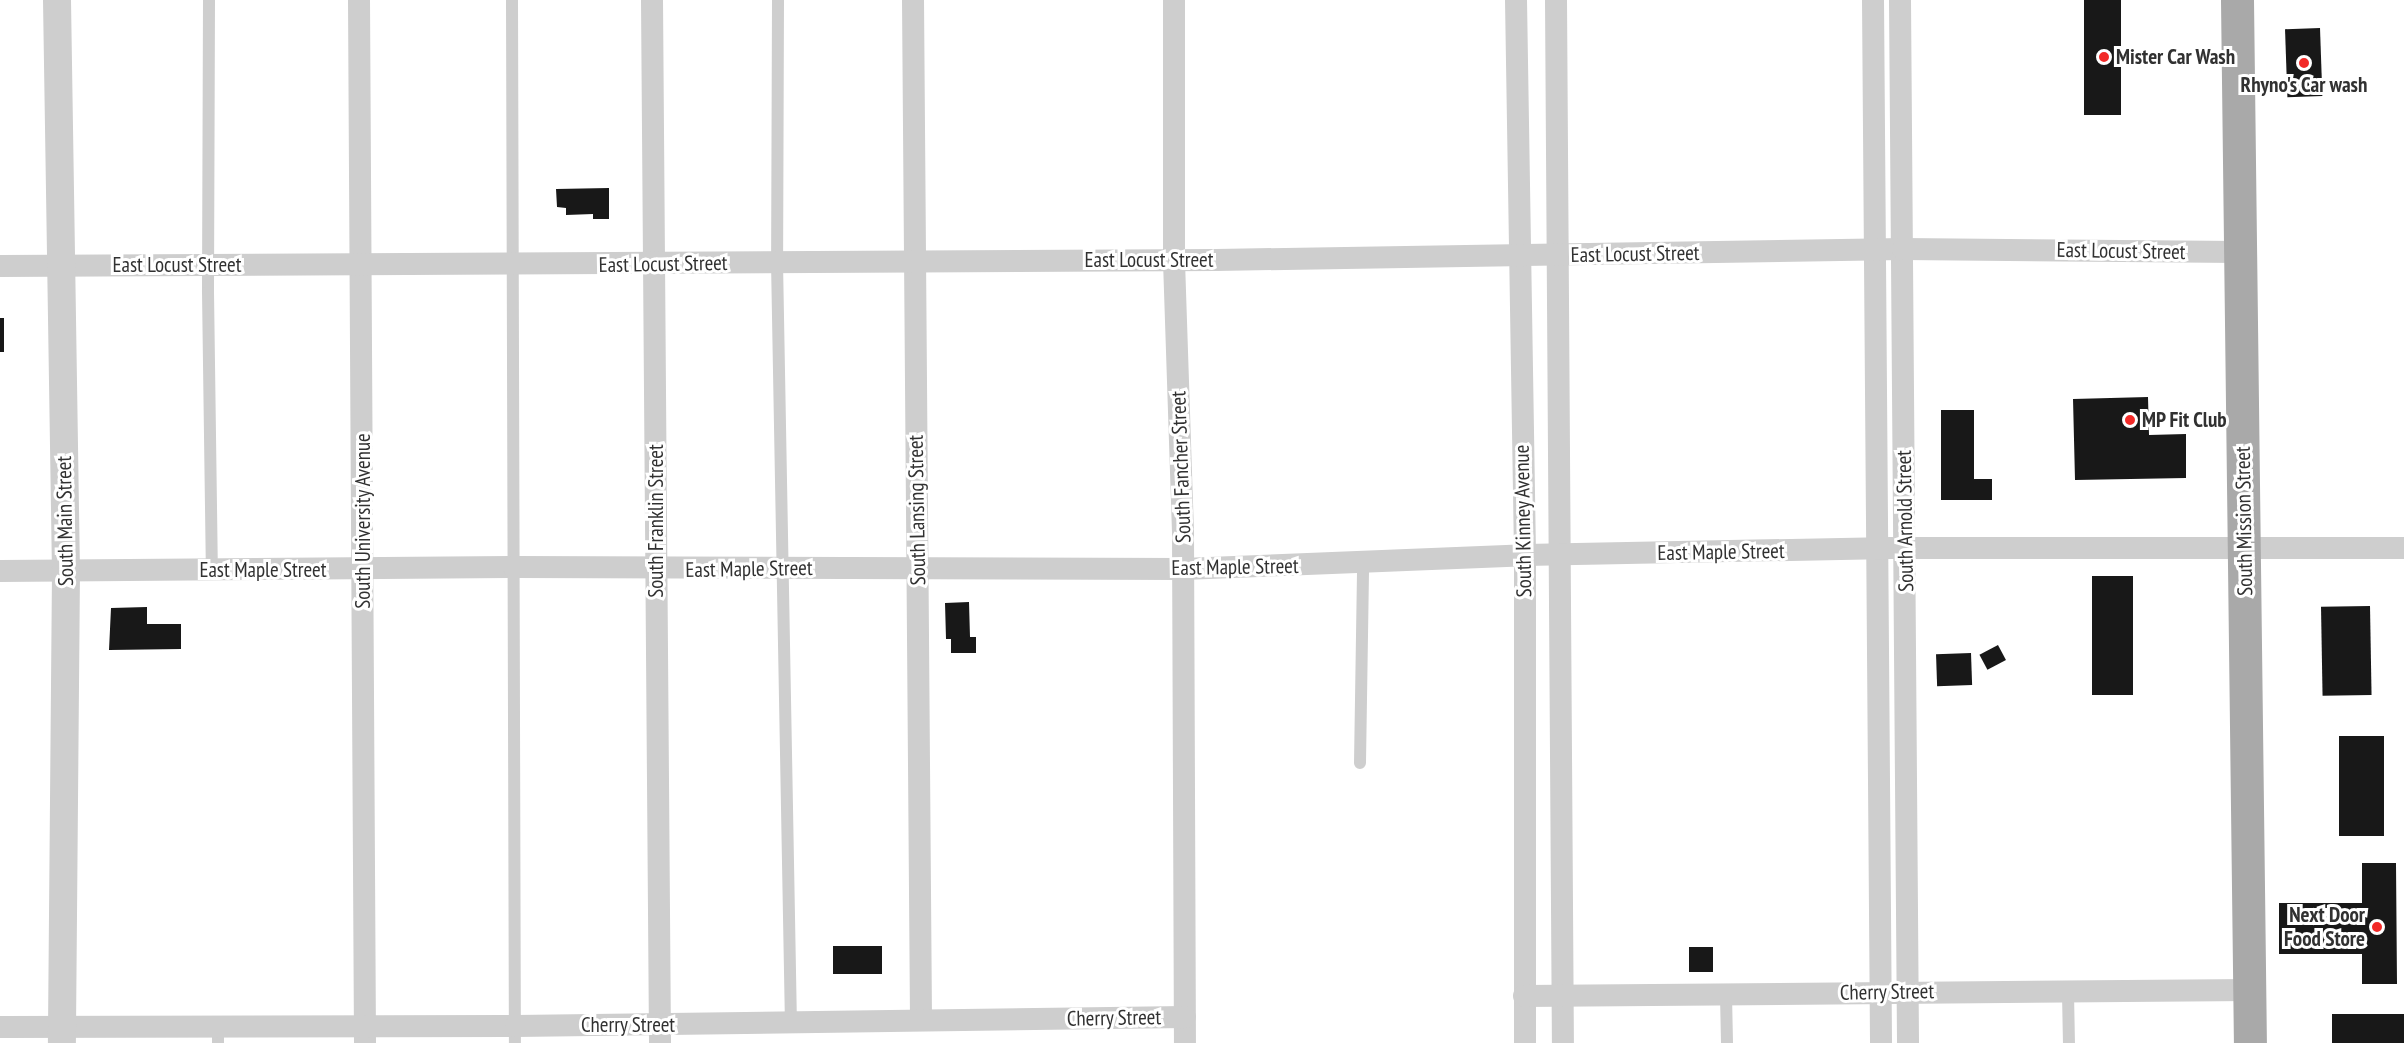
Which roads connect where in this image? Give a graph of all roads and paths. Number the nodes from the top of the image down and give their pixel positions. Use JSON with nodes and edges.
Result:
{"nodes":[{"id":1,"x":57,"y":0,"type":"edge"},
{"id":2,"x":209,"y":0,"type":"edge"},
{"id":3,"x":359,"y":0,"type":"edge"},
{"id":4,"x":512,"y":0,"type":"edge"},
{"id":5,"x":652,"y":0,"type":"edge"},
{"id":6,"x":778,"y":0,"type":"edge"},
{"id":7,"x":913,"y":0,"type":"edge"},
{"id":8,"x":1174,"y":0,"type":"edge"},
{"id":9,"x":1516,"y":0,"type":"edge"},
{"id":10,"x":1556,"y":0,"type":"edge"},
{"id":11,"x":1873,"y":0,"type":"edge"},
{"id":12,"x":1900,"y":0,"type":"edge"},
{"id":13,"x":2237,"y":0,"type":"edge"},
{"id":14,"x":1875,"y":249,"type":"junction"},
{"id":15,"x":1903,"y":249,"type":"junction"},
{"id":16,"x":2239,"y":252,"type":"junction"},
{"id":17,"x":1558,"y":256,"type":"junction"},
{"id":18,"x":1518,"y":257,"type":"junction"},
{"id":19,"x":914,"y":260,"type":"junction"},
{"id":20,"x":1174,"y":261,"type":"junction"},
{"id":21,"x":777,"y":262,"type":"junction"},
{"id":22,"x":513,"y":263,"type":"junction"},
{"id":23,"x":362,"y":264,"type":"junction"},
{"id":24,"x":59,"y":265,"type":"junction"},
{"id":25,"x":208,"y":265,"type":"junction"},
{"id":26,"x":656,"y":265,"type":"junction"},
{"id":27,"x":0,"y":266,"type":"edge"},
{"id":28,"x":2245,"y":547,"type":"junction"},
{"id":29,"x":1904,"y":548,"type":"junction"},
{"id":30,"x":2404,"y":548,"type":"edge"},
{"id":31,"x":1879,"y":549,"type":"junction"},
{"id":32,"x":1525,"y":555,"type":"junction"},
{"id":33,"x":1561,"y":555,"type":"junction"},
{"id":34,"x":1363,"y":564,"type":"junction"},
{"id":35,"x":514,"y":567,"type":"junction"},
{"id":36,"x":363,"y":568,"type":"junction"},
{"id":37,"x":784,"y":568,"type":"junction"},
{"id":38,"x":917,"y":569,"type":"junction"},
{"id":39,"x":1184,"y":569,"type":"junction"},
{"id":40,"x":656,"y":570,"type":"junction"},
{"id":41,"x":0,"y":571,"type":"edge"},
{"id":42,"x":66,"y":571,"type":"junction"},
{"id":43,"x":212,"y":571,"type":"junction"},
{"id":44,"x":1360,"y":764,"type":"dead end"},
{"id":45,"x":2251,"y":990,"type":"junction"},
{"id":46,"x":1908,"y":991,"type":"junction"},
{"id":47,"x":1880,"y":992,"type":"junction"},
{"id":48,"x":2068,"y":993,"type":"junction"},
{"id":49,"x":1726,"y":995,"type":"junction"},
{"id":50,"x":1524,"y":996,"type":"junction"},
{"id":51,"x":1563,"y":996,"type":"junction"},
{"id":52,"x":1185,"y":1017,"type":"junction"},
{"id":53,"x":921,"y":1020,"type":"junction"},
{"id":54,"x":791,"y":1024,"type":"junction"},
{"id":55,"x":0,"y":1027,"type":"edge"},
{"id":56,"x":660,"y":1034,"type":"edge"},
{"id":57,"x":62,"y":1035,"type":"edge"},
{"id":58,"x":218,"y":1035,"type":"edge"},
{"id":59,"x":365,"y":1035,"type":"edge"},
{"id":60,"x":516,"y":1035,"type":"edge"},
{"id":61,"x":1185,"y":1043,"type":"edge"},
{"id":62,"x":1524,"y":1043,"type":"edge"},
{"id":63,"x":1563,"y":1043,"type":"edge"},
{"id":64,"x":1727,"y":1043,"type":"edge"},
{"id":65,"x":1881,"y":1043,"type":"edge"},
{"id":66,"x":1908,"y":1043,"type":"edge"},
{"id":67,"x":2068,"y":1043,"type":"edge"},
{"id":68,"x":2250,"y":1043,"type":"edge"}],
"edges":[{"from":1,"to":24,"type":"street","name":"South Main Street"},
{"from":2,"to":25,"type":"lane"},
{"from":3,"to":23,"type":"street","name":"South University Avenue"},
{"from":4,"to":22,"type":"lane"},
{"from":5,"to":26,"type":"street","name":"South Franklin Street"},
{"from":6,"to":21,"type":"lane"},
{"from":7,"to":19,"type":"street","name":"South Lansing Street"},
{"from":8,"to":20,"type":"street","name":"South Fancher Street"},
{"from":9,"to":18,"type":"street","name":"South Kinney Avenue"},
{"from":10,"to":17,"type":"street","name":"South Kinney Avenue"},
{"from":11,"to":14,"type":"street","name":"South Arnold Street"},
{"from":12,"to":15,"type":"street","name":"South Arnold Street"},
{"from":13,"to":16,"type":"main road","name":"South Mission Street"},
{"from":14,"to":15,"type":"street","name":"East Locust Street"},
{"from":14,"to":17,"type":"street","name":"East Locust Street"},
{"from":14,"to":31,"type":"street","name":"South Arnold Street"},
{"from":15,"to":16,"type":"street","name":"East Locust Street"},
{"from":15,"to":29,"type":"street","name":"South Arnold Street"},
{"from":16,"to":28,"type":"main road","name":"South Mission Street"},
{"from":17,"to":18,"type":"street","name":"East Locust Street"},
{"from":17,"to":33,"type":"street","name":"South Kinney Avenue"},
{"from":18,"to":20,"type":"street","name":"East Locust Street"},
{"from":18,"to":32,"type":"street","name":"South Kinney Avenue"},
{"from":19,"to":20,"type":"street","name":"East Locust Street"},
{"from":19,"to":21,"type":"street","name":"East Locust Street"},
{"from":19,"to":38,"type":"street","name":"South Lansing Street"},
{"from":20,"to":39,"type":"street","name":"South Fancher Street"},
{"from":21,"to":26,"type":"street","name":"East Locust Street"},
{"from":21,"to":37,"type":"lane"},
{"from":22,"to":23,"type":"street","name":"East Locust Street"},
{"from":22,"to":26,"type":"street","name":"East Locust Street"},
{"from":22,"to":35,"type":"lane"},
{"from":23,"to":25,"type":"street","name":"East Locust Street"},
{"from":23,"to":36,"type":"street","name":"South University Avenue"},
{"from":24,"to":25,"type":"street","name":"East Locust Street"},
{"from":24,"to":27,"type":"street","name":"East Locust Street"},
{"from":24,"to":42,"type":"street","name":"South Main Street"},
{"from":25,"to":43,"type":"lane"},
{"from":26,"to":40,"type":"street","name":"South Franklin Street"},
{"from":28,"to":29,"type":"street","name":"East Maple Street"},
{"from":28,"to":30,"type":"street","name":"East Maple Street"},
{"from":28,"to":45,"type":"main road","name":"South Mission Street"},
{"from":29,"to":31,"type":"street","name":"East Maple Street"},
{"from":29,"to":46,"type":"street","name":"South Arnold Street"},
{"from":31,"to":33,"type":"street","name":"East Maple Street"},
{"from":31,"to":47,"type":"street","name":"South Arnold Street"},
{"from":32,"to":33,"type":"street","name":"East Maple Street"},
{"from":32,"to":34,"type":"street","name":"East Maple Street"},
{"from":32,"to":50,"type":"street","name":"South Kinney Avenue"},
{"from":33,"to":51,"type":"street","name":"South Kinney Avenue"},
{"from":34,"to":39,"type":"street","name":"East Maple Street"},
{"from":34,"to":44,"type":"lane"},
{"from":35,"to":36,"type":"street","name":"East Maple Street"},
{"from":35,"to":40,"type":"street","name":"East Maple Street"},
{"from":35,"to":60,"type":"lane"},
{"from":36,"to":43,"type":"street","name":"East Maple Street"},
{"from":36,"to":59,"type":"street","name":"South University Avenue"},
{"from":37,"to":38,"type":"street","name":"East Maple Street"},
{"from":37,"to":40,"type":"street","name":"East Maple Street"},
{"from":37,"to":54,"type":"lane"},
{"from":38,"to":39,"type":"street","name":"East Maple Street"},
{"from":38,"to":53,"type":"street","name":"South Lansing Street"},
{"from":39,"to":52,"type":"street","name":"South Fancher Street"},
{"from":40,"to":56,"type":"street","name":"South Franklin Street"},
{"from":41,"to":42,"type":"street","name":"East Maple Street"},
{"from":42,"to":43,"type":"street","name":"East Maple Street"},
{"from":42,"to":57,"type":"street","name":"South Main Street"},
{"from":45,"to":48,"type":"street","name":"Cherry Street"},
{"from":45,"to":68,"type":"main road","name":"South Mission Street"},
{"from":46,"to":47,"type":"street","name":"Cherry Street"},
{"from":46,"to":48,"type":"street","name":"Cherry Street"},
{"from":46,"to":66,"type":"street","name":"South Arnold Street"},
{"from":47,"to":49,"type":"street","name":"Cherry Street"},
{"from":47,"to":65,"type":"street","name":"South Arnold Street"},
{"from":48,"to":67,"type":"lane"},
{"from":49,"to":51,"type":"street","name":"Cherry Street"},
{"from":49,"to":64,"type":"lane"},
{"from":50,"to":51,"type":"street","name":"Cherry Street"},
{"from":50,"to":62,"type":"street","name":"South Kinney Avenue"},
{"from":51,"to":63,"type":"street","name":"South Kinney Avenue"},
{"from":52,"to":53,"type":"street","name":"Cherry Street"},
{"from":52,"to":61,"type":"street","name":"South Fancher Street"},
{"from":53,"to":54,"type":"street","name":"Cherry Street"},
{"from":54,"to":56,"type":"street","name":"Cherry Street"},
{"from":55,"to":57,"type":"street","name":"Cherry Street"},
{"from":56,"to":60,"type":"street","name":"Cherry Street"},
{"from":57,"to":58,"type":"street","name":"Cherry Street"},
{"from":58,"to":59,"type":"street","name":"Cherry Street"},
{"from":59,"to":60,"type":"street","name":"Cherry Street"}]}
